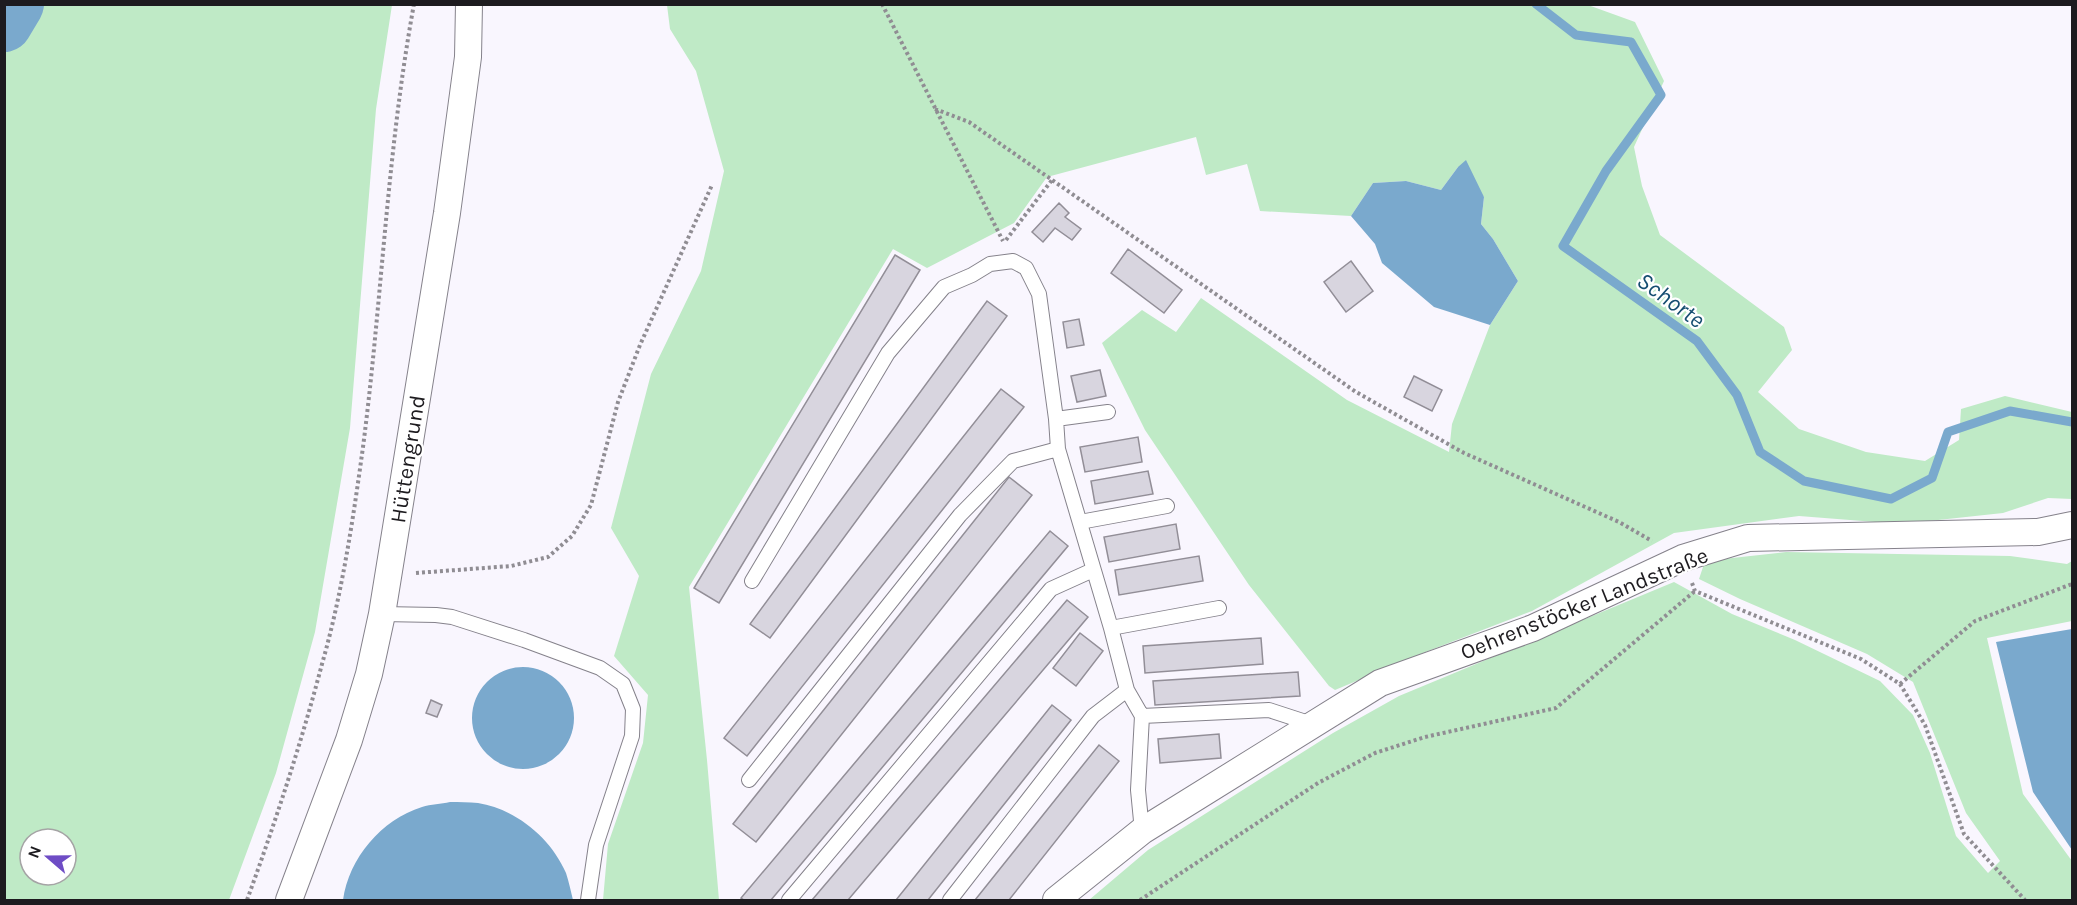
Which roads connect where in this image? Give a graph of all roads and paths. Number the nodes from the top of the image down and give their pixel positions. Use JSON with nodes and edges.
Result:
{"nodes":[{"id":1,"x":414,"y":4,"type":"edge"},
{"id":2,"x":469,"y":4,"type":"edge"},
{"id":3,"x":882,"y":4,"type":"edge"},
{"id":4,"x":935,"y":109,"type":"junction"},
{"id":5,"x":1052,"y":180,"type":"junction"},
{"id":6,"x":712,"y":185,"type":"dead end"},
{"id":7,"x":1108,"y":411,"type":"dead end"},
{"id":8,"x":1056,"y":418,"type":"junction"},
{"id":9,"x":1058,"y":449,"type":"junction"},
{"id":10,"x":1167,"y":506,"type":"dead end"},
{"id":11,"x":1080,"y":522,"type":"junction"},
{"id":12,"x":2073,"y":525,"type":"edge"},
{"id":13,"x":1683,"y":558,"type":"junction"},
{"id":14,"x":1093,"y":570,"type":"junction"},
{"id":15,"x":388,"y":575,"type":"junction"},
{"id":16,"x":752,"y":581,"type":"dead end"},
{"id":17,"x":2073,"y":584,"type":"edge"},
{"id":18,"x":1219,"y":608,"type":"dead end"},
{"id":19,"x":382,"y":614,"type":"junction"},
{"id":20,"x":1111,"y":628,"type":"junction"},
{"id":21,"x":1900,"y":684,"type":"junction"},
{"id":22,"x":1127,"y":690,"type":"junction"},
{"id":23,"x":1142,"y":716,"type":"junction"},
{"id":24,"x":1312,"y":724,"type":"junction"},
{"id":25,"x":749,"y":780,"type":"dead end"},
{"id":26,"x":1142,"y":831,"type":"junction"},
{"id":27,"x":247,"y":900,"type":"edge"},
{"id":28,"x":289,"y":900,"type":"edge"},
{"id":29,"x":588,"y":900,"type":"edge"},
{"id":30,"x":789,"y":900,"type":"edge"},
{"id":31,"x":950,"y":900,"type":"edge"},
{"id":32,"x":1056,"y":900,"type":"edge"},
{"id":33,"x":1140,"y":900,"type":"edge"},
{"id":34,"x":2025,"y":900,"type":"edge"}],
"edges":[{"from":1,"to":27,"type":"path"},
{"from":2,"to":15,"type":"street","name":"Hüttengrund"},
{"from":3,"to":4,"type":"path"},
{"from":4,"to":5,"type":"path"},
{"from":4,"to":5,"type":"path"},
{"from":5,"to":13,"type":"path"},
{"from":6,"to":15,"type":"path"},
{"from":7,"to":8,"type":"lane"},
{"from":8,"to":9,"type":"lane"},
{"from":8,"to":16,"type":"lane"},
{"from":9,"to":11,"type":"lane"},
{"from":9,"to":25,"type":"lane"},
{"from":10,"to":11,"type":"lane"},
{"from":11,"to":14,"type":"lane"},
{"from":12,"to":13,"type":"street","name":"Oehrenstöcker Landstraße"},
{"from":13,"to":24,"type":"street","name":"Oehrenstöcker Landstraße"},
{"from":14,"to":20,"type":"lane"},
{"from":14,"to":30,"type":"lane"},
{"from":15,"to":19,"type":"street","name":"Hüttengrund"},
{"from":17,"to":21,"type":"path"},
{"from":18,"to":20,"type":"lane"},
{"from":19,"to":28,"type":"street","name":"Hüttengrund"},
{"from":19,"to":29,"type":"lane"},
{"from":20,"to":22,"type":"lane"},
{"from":21,"to":33,"type":"path"},
{"from":21,"to":34,"type":"path"},
{"from":22,"to":23,"type":"lane"},
{"from":22,"to":31,"type":"lane"},
{"from":23,"to":24,"type":"lane"},
{"from":23,"to":26,"type":"lane"},
{"from":24,"to":26,"type":"street","name":"Oehrenstöcker Landstraße"},
{"from":26,"to":32,"type":"street","name":"Oehrenstöcker Landstraße"}]}
